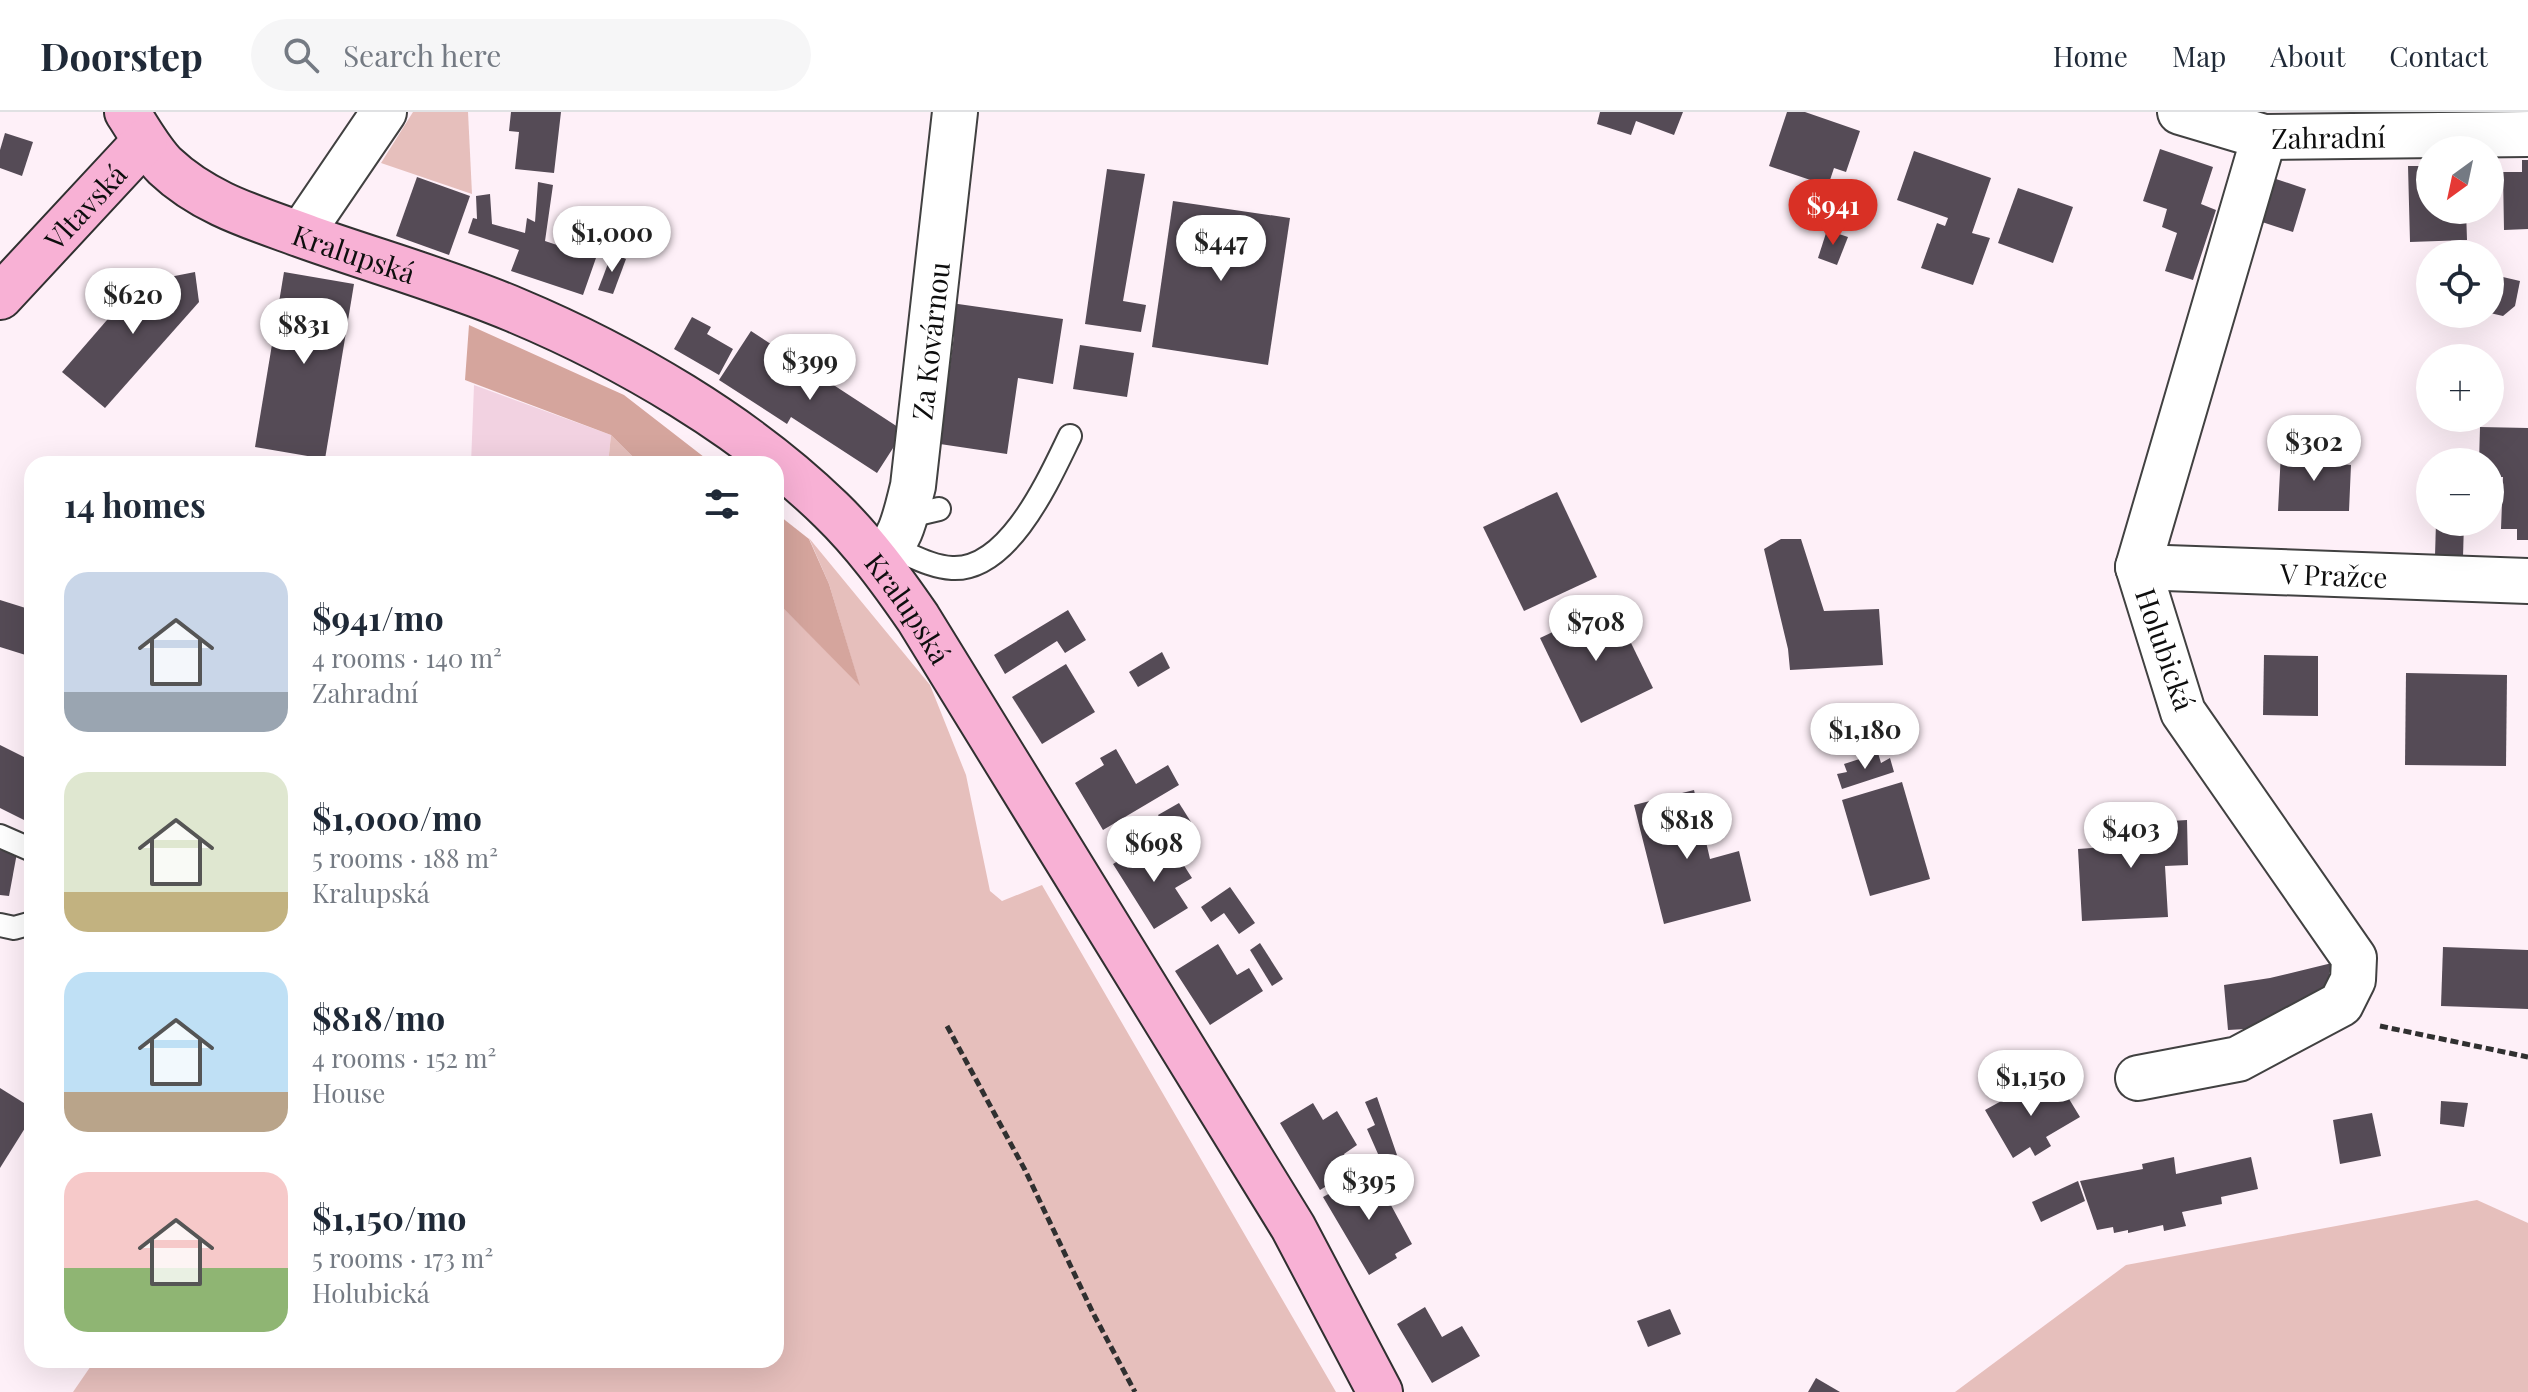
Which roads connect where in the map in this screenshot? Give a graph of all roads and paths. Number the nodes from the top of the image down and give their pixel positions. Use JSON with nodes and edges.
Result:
{"nodes":[{"id":1,"x":384,"y":112,"type":"edge"},
{"id":2,"x":955,"y":112,"type":"edge"},
{"id":3,"x":2180,"y":112,"type":"edge"},
{"id":4,"x":136,"y":126,"type":"edge"},
{"id":5,"x":2528,"y":134,"type":"edge"},
{"id":6,"x":2264,"y":137,"type":"junction"},
{"id":7,"x":301,"y":234,"type":"junction"},
{"id":8,"x":0,"y":297,"type":"edge"},
{"id":9,"x":1070,"y":436,"type":"dead end"},
{"id":10,"x":766,"y":456,"type":"edge"},
{"id":11,"x":784,"y":468,"type":"edge"},
{"id":12,"x":904,"y":534,"type":"junction"},
{"id":13,"x":2138,"y":567,"type":"junction"},
{"id":14,"x":2528,"y":581,"type":"edge"},
{"id":15,"x":0,"y":836,"type":"edge"},
{"id":16,"x":24,"y":846,"type":"edge"},
{"id":17,"x":0,"y":925,"type":"edge"},
{"id":18,"x":24,"y":925,"type":"edge"},
{"id":19,"x":2341,"y":1004,"type":"junction"},
{"id":20,"x":947,"y":1026,"type":"dead end"},
{"id":21,"x":2528,"y":1057,"type":"edge"},
{"id":22,"x":2138,"y":1078,"type":"dead end"},
{"id":23,"x":1135,"y":1392,"type":"edge"},
{"id":24,"x":1380,"y":1392,"type":"edge"}],
"edges":[{"from":1,"to":7,"type":"street"},
{"from":2,"to":12,"type":"street","name":"Za Kovárnou"},
{"from":3,"to":6,"type":"street","name":"Zahradní"},
{"from":4,"to":7,"type":"street","name":"Kralupská"},
{"from":4,"to":8,"type":"street","name":"Vltavská"},
{"from":5,"to":6,"type":"street","name":"Zahradní"},
{"from":6,"to":13,"type":"street","name":"Holubická"},
{"from":7,"to":10,"type":"street","name":"Kralupská"},
{"from":9,"to":12,"type":"lane"},
{"from":11,"to":12,"type":"street","name":"Kralupská"},
{"from":12,"to":24,"type":"street","name":"Kralupská"},
{"from":13,"to":14,"type":"street","name":"V Pražce"},
{"from":13,"to":19,"type":"street","name":"Holubická"},
{"from":15,"to":16,"type":"lane"},
{"from":17,"to":18,"type":"lane"},
{"from":19,"to":21,"type":"path"},
{"from":19,"to":22,"type":"street"},
{"from":20,"to":23,"type":"path"}]}
